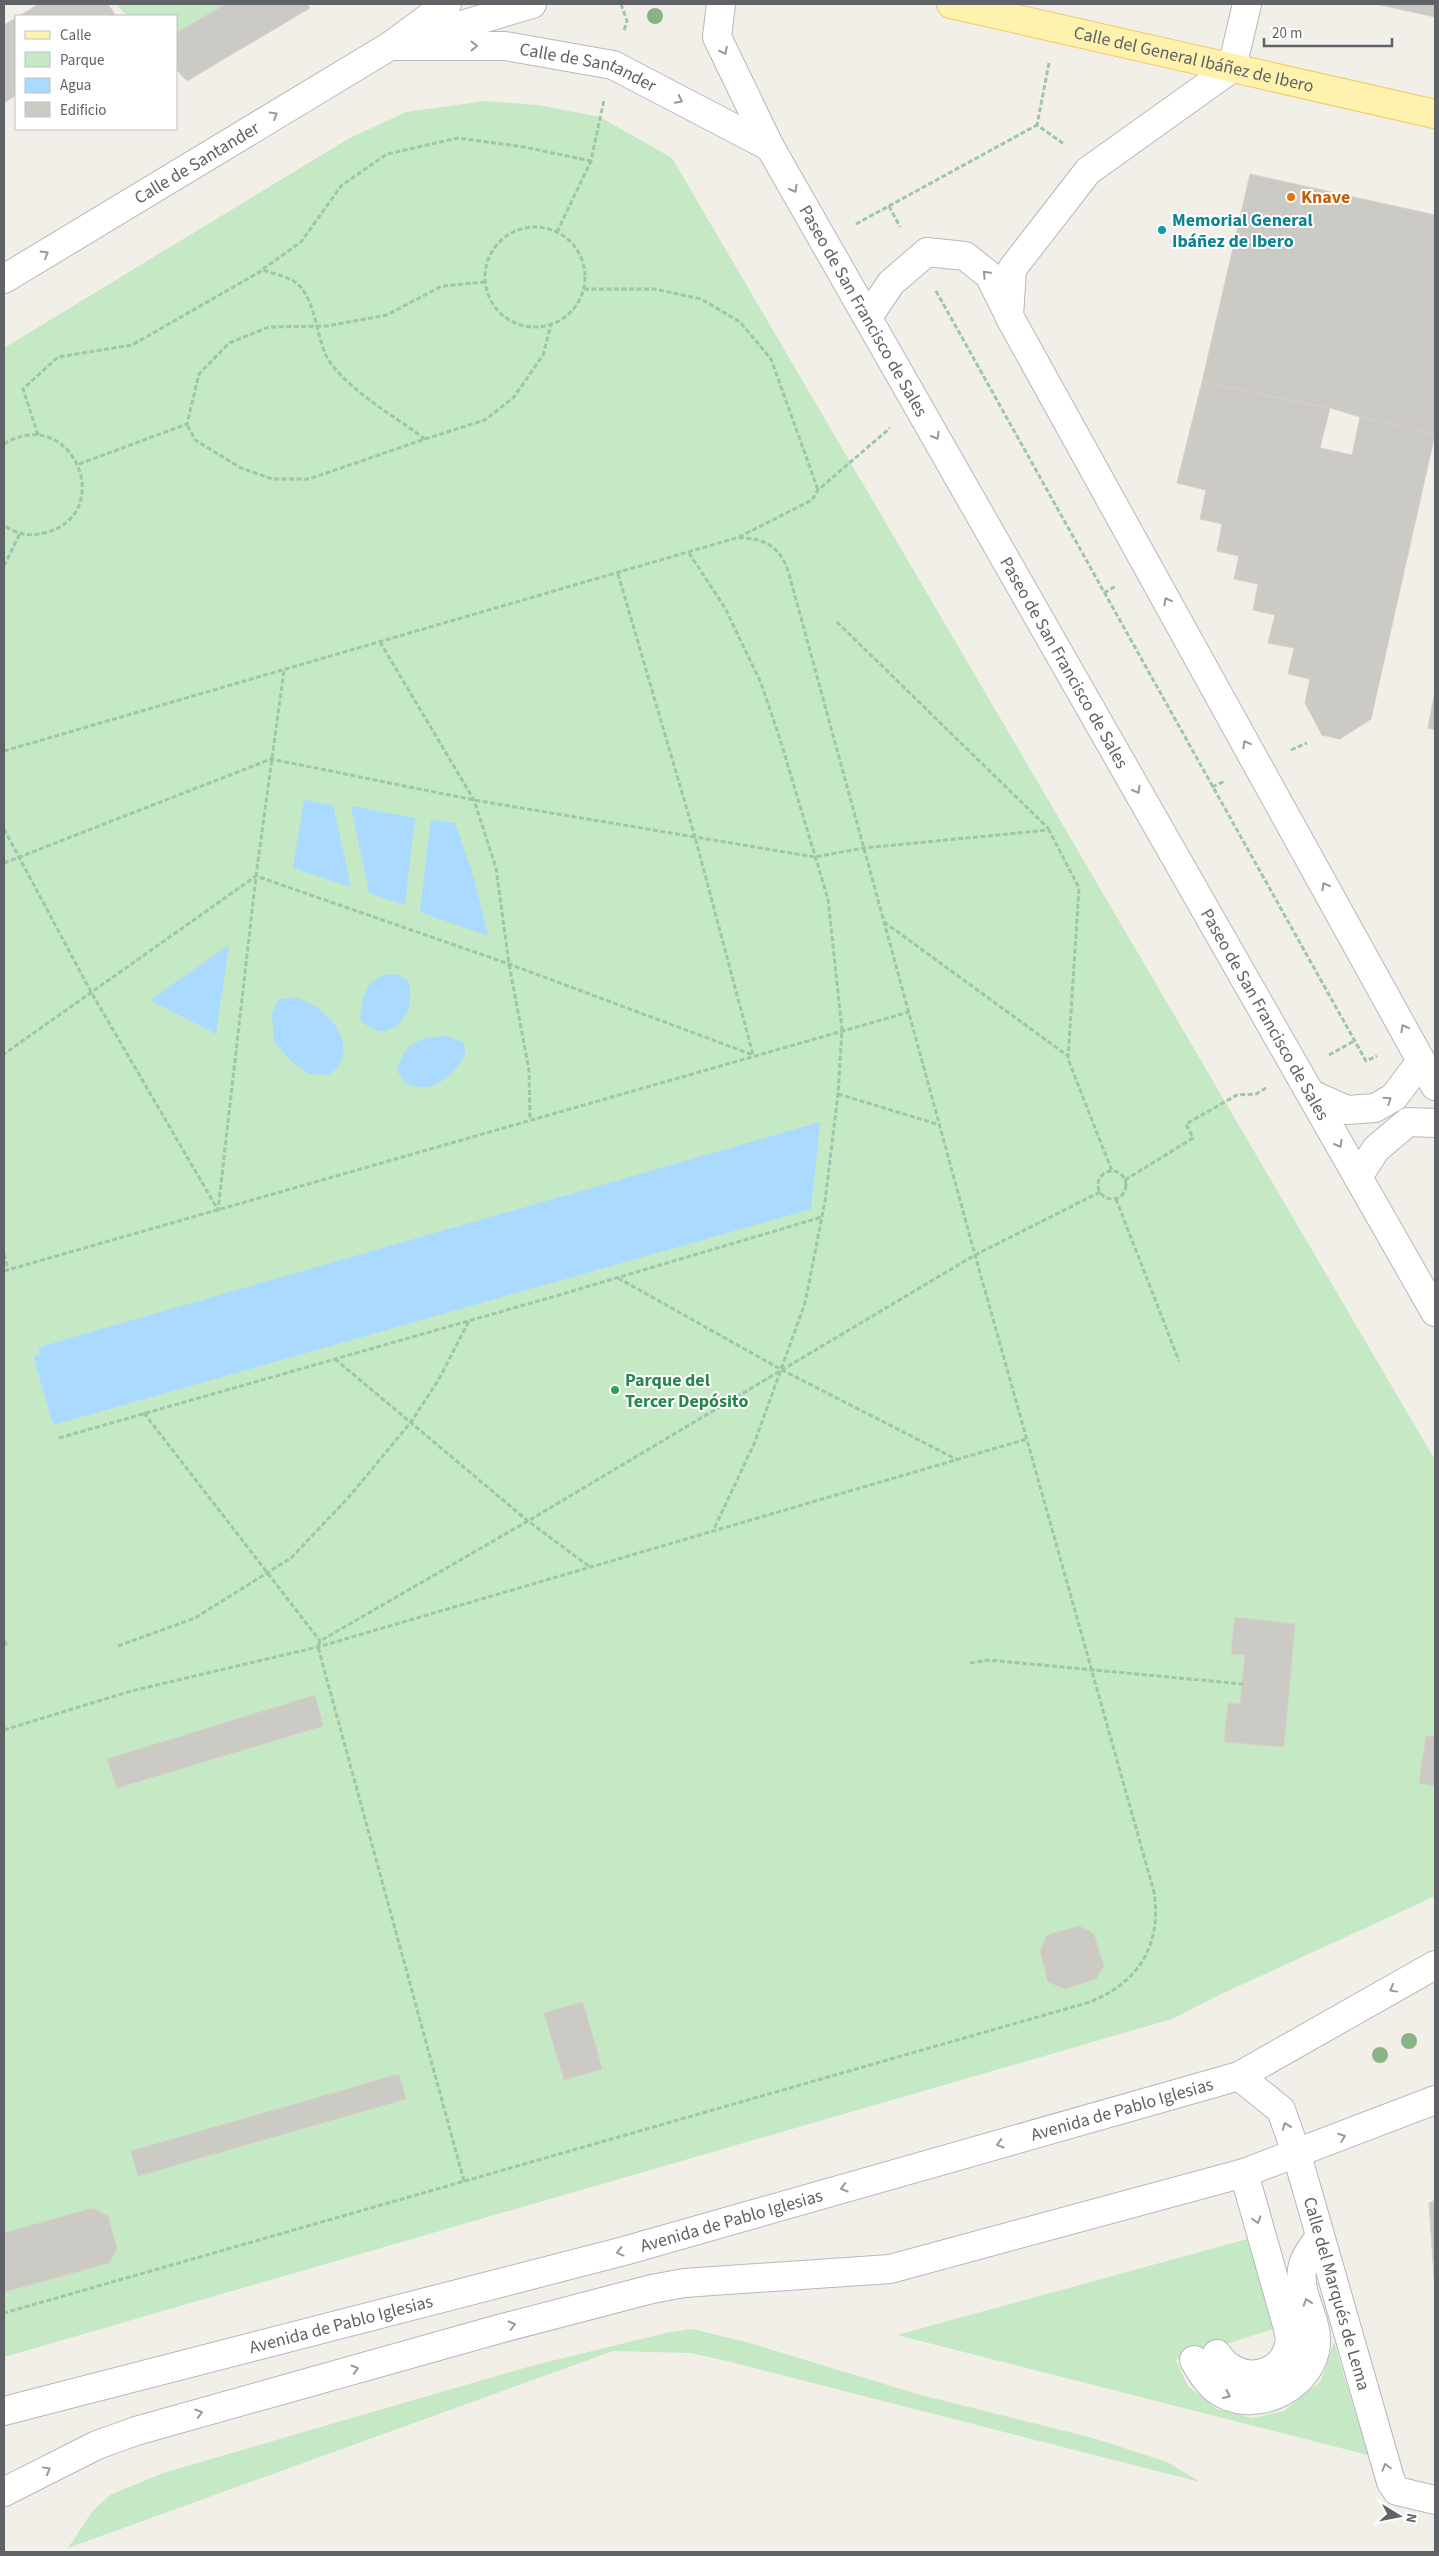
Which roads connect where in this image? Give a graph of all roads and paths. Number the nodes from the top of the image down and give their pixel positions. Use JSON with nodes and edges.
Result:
{"nodes":[{"id":1,"x":447,"y":4,"type":"edge"},
{"id":2,"x":532,"y":4,"type":"edge"},
{"id":3,"x":621,"y":4,"type":"edge"},
{"id":4,"x":721,"y":4,"type":"edge"},
{"id":5,"x":951,"y":4,"type":"edge"},
{"id":6,"x":1246,"y":4,"type":"edge"},
{"id":7,"x":1055,"y":28,"type":"junction"},
{"id":8,"x":390,"y":46,"type":"junction"},
{"id":9,"x":613,"y":65,"type":"junction"},
{"id":10,"x":1232,"y":68,"type":"junction"},
{"id":11,"x":1435,"y":114,"type":"edge"},
{"id":12,"x":1037,"y":125,"type":"junction"},
{"id":13,"x":770,"y":147,"type":"junction"},
{"id":14,"x":592,"y":161,"type":"junction"},
{"id":15,"x":1094,"y":167,"type":"junction"},
{"id":16,"x":889,"y":206,"type":"junction"},
{"id":17,"x":557,"y":232,"type":"junction"},
{"id":18,"x":824,"y":241,"type":"junction"},
{"id":19,"x":918,"y":258,"type":"junction"},
{"id":20,"x":263,"y":270,"type":"junction"},
{"id":21,"x":4,"y":279,"type":"edge"},
{"id":22,"x":485,"y":282,"type":"junction"},
{"id":23,"x":584,"y":290,"type":"junction"},
{"id":24,"x":1009,"y":316,"type":"junction"},
{"id":25,"x":868,"y":317,"type":"junction"},
{"id":26,"x":551,"y":325,"type":"junction"},
{"id":27,"x":317,"y":326,"type":"junction"},
{"id":28,"x":919,"y":407,"type":"junction"},
{"id":29,"x":187,"y":424,"type":"junction"},
{"id":30,"x":38,"y":435,"type":"junction"},
{"id":31,"x":425,"y":439,"type":"junction"},
{"id":32,"x":4,"y":444,"type":"edge"},
{"id":33,"x":79,"y":464,"type":"junction"},
{"id":34,"x":818,"y":490,"type":"junction"},
{"id":35,"x":4,"y":525,"type":"edge"},
{"id":36,"x":20,"y":533,"type":"junction"},
{"id":37,"x":736,"y":538,"type":"junction"},
{"id":38,"x":689,"y":553,"type":"junction"},
{"id":39,"x":4,"y":566,"type":"edge"},
{"id":40,"x":618,"y":574,"type":"junction"},
{"id":41,"x":838,"y":622,"type":"dead end"},
{"id":42,"x":380,"y":642,"type":"junction"},
{"id":43,"x":284,"y":670,"type":"junction"},
{"id":44,"x":4,"y":751,"type":"edge"},
{"id":45,"x":271,"y":759,"type":"junction"},
{"id":46,"x":474,"y":800,"type":"junction"},
{"id":47,"x":4,"y":829,"type":"edge"},
{"id":48,"x":1049,"y":830,"type":"junction"},
{"id":49,"x":695,"y":837,"type":"junction"},
{"id":50,"x":864,"y":848,"type":"junction"},
{"id":51,"x":19,"y":857,"type":"junction"},
{"id":52,"x":816,"y":857,"type":"junction"},
{"id":53,"x":4,"y":863,"type":"edge"},
{"id":54,"x":256,"y":876,"type":"junction"},
{"id":55,"x":884,"y":922,"type":"junction"},
{"id":56,"x":509,"y":964,"type":"junction"},
{"id":57,"x":91,"y":992,"type":"junction"},
{"id":58,"x":909,"y":1012,"type":"junction"},
{"id":59,"x":842,"y":1030,"type":"junction"},
{"id":60,"x":1415,"y":1050,"type":"junction"},
{"id":61,"x":4,"y":1054,"type":"edge"},
{"id":62,"x":753,"y":1055,"type":"junction"},
{"id":63,"x":1069,"y":1056,"type":"junction"},
{"id":64,"x":1435,"y":1086,"type":"edge"},
{"id":65,"x":838,"y":1094,"type":"junction"},
{"id":66,"x":1310,"y":1094,"type":"junction"},
{"id":67,"x":1220,"y":1105,"type":"dead end"},
{"id":68,"x":530,"y":1119,"type":"junction"},
{"id":69,"x":1435,"y":1123,"type":"edge"},
{"id":70,"x":940,"y":1125,"type":"junction"},
{"id":71,"x":1112,"y":1171,"type":"junction"},
{"id":72,"x":1358,"y":1177,"type":"junction"},
{"id":73,"x":1125,"y":1180,"type":"junction"},
{"id":74,"x":1100,"y":1192,"type":"junction"},
{"id":75,"x":1116,"y":1199,"type":"junction"},
{"id":76,"x":218,"y":1210,"type":"junction"},
{"id":77,"x":822,"y":1217,"type":"junction"},
{"id":78,"x":4,"y":1254,"type":"edge"},
{"id":79,"x":975,"y":1255,"type":"junction"},
{"id":80,"x":6,"y":1271,"type":"edge"},
{"id":81,"x":617,"y":1278,"type":"junction"},
{"id":82,"x":1435,"y":1312,"type":"edge"},
{"id":83,"x":470,"y":1320,"type":"junction"},
{"id":84,"x":334,"y":1359,"type":"junction"},
{"id":85,"x":1179,"y":1361,"type":"dead end"},
{"id":86,"x":782,"y":1370,"type":"junction"},
{"id":87,"x":144,"y":1413,"type":"junction"},
{"id":88,"x":411,"y":1422,"type":"junction"},
{"id":89,"x":59,"y":1438,"type":"dead end"},
{"id":90,"x":1026,"y":1439,"type":"junction"},
{"id":91,"x":957,"y":1460,"type":"junction"},
{"id":92,"x":528,"y":1521,"type":"junction"},
{"id":93,"x":712,"y":1532,"type":"junction"},
{"id":94,"x":590,"y":1567,"type":"junction"},
{"id":95,"x":266,"y":1573,"type":"junction"},
{"id":96,"x":4,"y":1641,"type":"edge"},
{"id":97,"x":320,"y":1641,"type":"junction"},
{"id":98,"x":7,"y":1646,"type":"dead end"},
{"id":99,"x":118,"y":1646,"type":"dead end"},
{"id":100,"x":318,"y":1647,"type":"junction"},
{"id":101,"x":970,"y":1663,"type":"dead end"},
{"id":102,"x":1090,"y":1668,"type":"junction"},
{"id":103,"x":1243,"y":1684,"type":"dead end"},
{"id":104,"x":4,"y":1730,"type":"edge"},
{"id":105,"x":1435,"y":1965,"type":"edge"},
{"id":106,"x":1239,"y":2076,"type":"junction"},
{"id":107,"x":1435,"y":2100,"type":"edge"},
{"id":108,"x":1297,"y":2155,"type":"junction"},
{"id":109,"x":1244,"y":2173,"type":"junction"},
{"id":110,"x":464,"y":2181,"type":"junction"},
{"id":111,"x":1320,"y":2236,"type":"junction"},
{"id":112,"x":4,"y":2313,"type":"edge"},
{"id":113,"x":4,"y":2411,"type":"edge"},
{"id":114,"x":4,"y":2492,"type":"edge"},
{"id":115,"x":1435,"y":2500,"type":"edge"}],
"edges":[{"from":1,"to":8,"type":"street","name":"Calle de Santander"},
{"from":2,"to":8,"type":"street","name":"Calle de Santander"},
{"from":3,"to":9,"type":"path"},
{"from":4,"to":13,"type":"street","name":"Paseo de San Francisco de Sales","one_way":true},
{"from":5,"to":7,"type":"main road","name":"Calle del General Ibáñez de Ibero"},
{"from":6,"to":10,"type":"street"},
{"from":7,"to":10,"type":"main road","name":"Calle del General Ibáñez de Ibero"},
{"from":7,"to":12,"type":"path"},
{"from":8,"to":9,"type":"street","name":"Calle de Santander","one_way":true},
{"from":21,"to":8,"type":"street","name":"Calle de Santander","one_way":true},
{"from":9,"to":13,"type":"street","name":"Calle de Santander","one_way":true},
{"from":9,"to":14,"type":"path"},
{"from":10,"to":11,"type":"main road","name":"Calle del General Ibáñez de Ibero"},
{"from":10,"to":15,"type":"street"},
{"from":12,"to":15,"type":"path"},
{"from":12,"to":16,"type":"path"},
{"from":13,"to":18,"type":"street","name":"Paseo de San Francisco de Sales","one_way":true},
{"from":14,"to":17,"type":"path"},
{"from":14,"to":20,"type":"path"},
{"from":15,"to":24,"type":"street"},
{"from":16,"to":18,"type":"path"},
{"from":16,"to":19,"type":"path"},
{"from":17,"to":22,"type":"path"},
{"from":17,"to":23,"type":"path"},
{"from":18,"to":25,"type":"street","name":"Paseo de San Francisco de Sales"},
{"from":24,"to":19,"type":"street","one_way":true},
{"from":19,"to":25,"type":"street"},
{"from":19,"to":60,"type":"path"},
{"from":20,"to":27,"type":"path"},
{"from":20,"to":30,"type":"path"},
{"from":22,"to":26,"type":"path"},
{"from":22,"to":27,"type":"path"},
{"from":23,"to":26,"type":"path"},
{"from":23,"to":34,"type":"path"},
{"from":60,"to":24,"type":"street","one_way":true},
{"from":25,"to":28,"type":"street","name":"Paseo de San Francisco de Sales"},
{"from":26,"to":31,"type":"path"},
{"from":27,"to":29,"type":"path"},
{"from":27,"to":31,"type":"path"},
{"from":28,"to":34,"type":"path"},
{"from":28,"to":66,"type":"street","name":"Paseo de San Francisco de Sales","one_way":true},
{"from":29,"to":31,"type":"path"},
{"from":29,"to":33,"type":"path"},
{"from":30,"to":32,"type":"path"},
{"from":30,"to":33,"type":"path"},
{"from":33,"to":36,"type":"path"},
{"from":34,"to":37,"type":"path"},
{"from":35,"to":36,"type":"path"},
{"from":36,"to":39,"type":"path"},
{"from":37,"to":38,"type":"path"},
{"from":37,"to":50,"type":"path"},
{"from":38,"to":40,"type":"path"},
{"from":38,"to":52,"type":"path"},
{"from":40,"to":42,"type":"path"},
{"from":40,"to":49,"type":"path"},
{"from":41,"to":48,"type":"path"},
{"from":42,"to":43,"type":"path"},
{"from":42,"to":46,"type":"path"},
{"from":43,"to":44,"type":"path"},
{"from":43,"to":45,"type":"path"},
{"from":45,"to":46,"type":"path"},
{"from":45,"to":51,"type":"path"},
{"from":45,"to":54,"type":"path"},
{"from":46,"to":49,"type":"path"},
{"from":46,"to":56,"type":"path"},
{"from":47,"to":51,"type":"path"},
{"from":48,"to":50,"type":"path"},
{"from":48,"to":63,"type":"path"},
{"from":49,"to":52,"type":"path"},
{"from":49,"to":62,"type":"path"},
{"from":50,"to":52,"type":"path"},
{"from":50,"to":55,"type":"path"},
{"from":51,"to":53,"type":"path"},
{"from":51,"to":57,"type":"path"},
{"from":52,"to":59,"type":"path"},
{"from":54,"to":56,"type":"path"},
{"from":54,"to":57,"type":"path"},
{"from":54,"to":76,"type":"path"},
{"from":55,"to":58,"type":"path"},
{"from":55,"to":63,"type":"path"},
{"from":56,"to":62,"type":"path"},
{"from":56,"to":68,"type":"path"},
{"from":57,"to":61,"type":"path"},
{"from":57,"to":76,"type":"path"},
{"from":58,"to":59,"type":"path"},
{"from":58,"to":70,"type":"path"},
{"from":59,"to":62,"type":"path"},
{"from":59,"to":65,"type":"path"},
{"from":60,"to":64,"type":"street"},
{"from":66,"to":60,"type":"street","one_way":true},
{"from":62,"to":68,"type":"path"},
{"from":63,"to":71,"type":"path"},
{"from":65,"to":70,"type":"path"},
{"from":65,"to":77,"type":"path"},
{"from":66,"to":72,"type":"street","name":"Paseo de San Francisco de Sales","one_way":true},
{"from":67,"to":73,"type":"path"},
{"from":68,"to":76,"type":"path"},
{"from":69,"to":72,"type":"street"},
{"from":70,"to":79,"type":"path"},
{"from":71,"to":73,"type":"path"},
{"from":71,"to":74,"type":"path"},
{"from":72,"to":82,"type":"street","name":"Paseo de San Francisco de Sales"},
{"from":73,"to":75,"type":"path"},
{"from":74,"to":75,"type":"path"},
{"from":74,"to":79,"type":"path"},
{"from":75,"to":85,"type":"path"},
{"from":76,"to":80,"type":"path"},
{"from":77,"to":81,"type":"path"},
{"from":77,"to":86,"type":"path"},
{"from":78,"to":80,"type":"path"},
{"from":79,"to":86,"type":"path"},
{"from":79,"to":90,"type":"path"},
{"from":81,"to":83,"type":"path"},
{"from":81,"to":86,"type":"path"},
{"from":83,"to":84,"type":"path"},
{"from":83,"to":88,"type":"path"},
{"from":84,"to":87,"type":"path"},
{"from":84,"to":88,"type":"path"},
{"from":86,"to":91,"type":"path"},
{"from":86,"to":92,"type":"path"},
{"from":86,"to":93,"type":"path"},
{"from":87,"to":89,"type":"path"},
{"from":87,"to":95,"type":"path"},
{"from":88,"to":92,"type":"path"},
{"from":88,"to":95,"type":"path"},
{"from":90,"to":91,"type":"path"},
{"from":90,"to":102,"type":"path"},
{"from":91,"to":93,"type":"path"},
{"from":92,"to":94,"type":"path"},
{"from":92,"to":97,"type":"path"},
{"from":93,"to":94,"type":"path"},
{"from":94,"to":100,"type":"path"},
{"from":95,"to":97,"type":"path"},
{"from":95,"to":99,"type":"path"},
{"from":96,"to":98,"type":"path"},
{"from":97,"to":100,"type":"path"},
{"from":100,"to":104,"type":"path"},
{"from":100,"to":110,"type":"path"},
{"from":101,"to":102,"type":"path"},
{"from":102,"to":103,"type":"path"},
{"from":102,"to":110,"type":"path"},
{"from":105,"to":106,"type":"street","name":"Avenida de Pablo Iglesias","one_way":true},
{"from":108,"to":106,"type":"street","name":"Calle del Marqués de Lema","one_way":true},
{"from":106,"to":113,"type":"street","name":"Avenida de Pablo Iglesias","one_way":true},
{"from":108,"to":107,"type":"street","one_way":true},
{"from":108,"to":109,"type":"street"},
{"from":108,"to":111,"type":"street","name":"Calle del Marqués de Lema"},
{"from":109,"to":111,"type":"street","one_way":true},
{"from":114,"to":109,"type":"street","one_way":true},
{"from":110,"to":112,"type":"path"},
{"from":115,"to":111,"type":"street","name":"Calle del Marqués de Lema","one_way":true}]}
